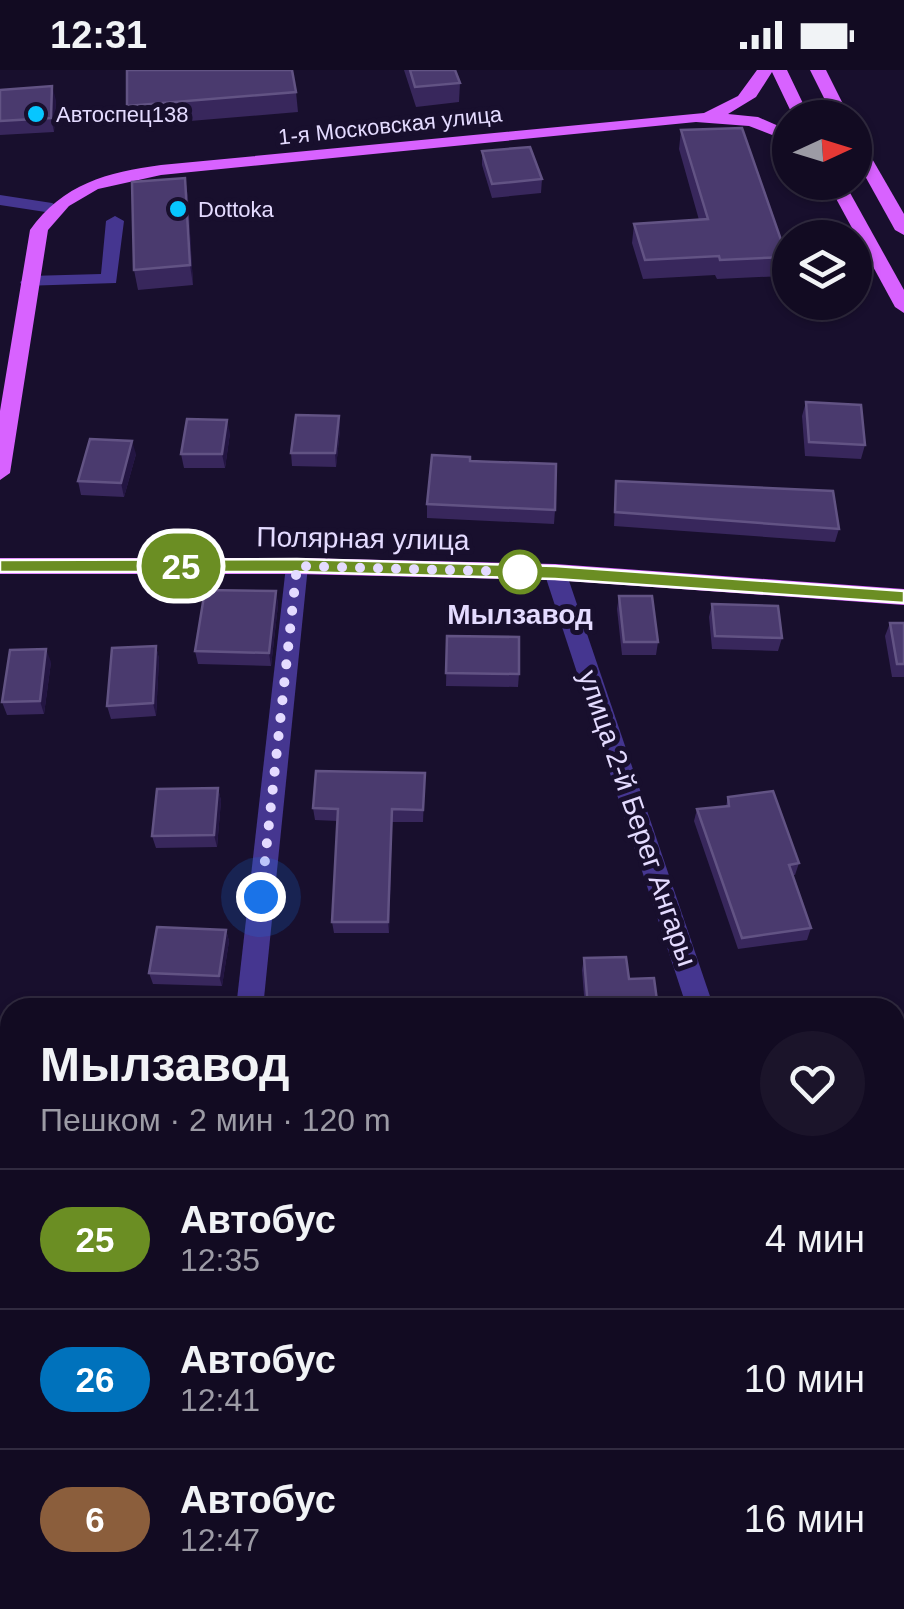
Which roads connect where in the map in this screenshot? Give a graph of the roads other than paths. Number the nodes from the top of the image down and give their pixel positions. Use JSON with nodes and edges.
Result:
{"nodes":[{"id":1,"x":765,"y":70,"type":"edge"},
{"id":2,"x":779,"y":70,"type":"edge"},
{"id":3,"x":818,"y":70,"type":"edge"},
{"id":4,"x":793,"y":100,"type":"edge"},
{"id":5,"x":833,"y":100,"type":"edge"},
{"id":6,"x":696,"y":117,"type":"junction"},
{"id":7,"x":772,"y":130,"type":"edge"},
{"id":8,"x":872,"y":174,"type":"edge"},
{"id":9,"x":0,"y":200,"type":"edge"},
{"id":10,"x":844,"y":200,"type":"edge"},
{"id":11,"x":52,"y":208,"type":"junction"},
{"id":12,"x":115,"y":221,"type":"dead end"},
{"id":13,"x":904,"y":230,"type":"edge"},
{"id":14,"x":29,"y":282,"type":"junction"},
{"id":15,"x":904,"y":306,"type":"edge"},
{"id":16,"x":0,"y":473,"type":"edge"},
{"id":17,"x":0,"y":566,"type":"edge"},
{"id":18,"x":297,"y":566,"type":"junction"},
{"id":19,"x":555,"y":572,"type":"junction"},
{"id":20,"x":904,"y":597,"type":"edge"},
{"id":21,"x":250,"y":998,"type":"edge"},
{"id":22,"x":698,"y":998,"type":"edge"}],
"edges":[{"from":1,"to":6,"type":"main road"},
{"from":2,"to":4,"type":"main road"},
{"from":3,"to":5,"type":"main road"},
{"from":6,"to":7,"type":"main road","name":"1-я Московская улица"},
{"from":6,"to":11,"type":"main road","name":"1-я Московская улица"},
{"from":8,"to":13,"type":"main road"},
{"from":9,"to":11,"type":"street"},
{"from":10,"to":15,"type":"main road"},
{"from":11,"to":14,"type":"main road"},
{"from":12,"to":14,"type":"street"},
{"from":14,"to":16,"type":"main road"},
{"from":17,"to":18,"type":"main road","name":"Полярная улица"},
{"from":18,"to":19,"type":"main road","name":"Полярная улица"},
{"from":18,"to":21,"type":"street"},
{"from":19,"to":20,"type":"main road","name":"Полярная улица"},
{"from":19,"to":22,"type":"street","name":"улица 2-й Берег Ангары"}]}
